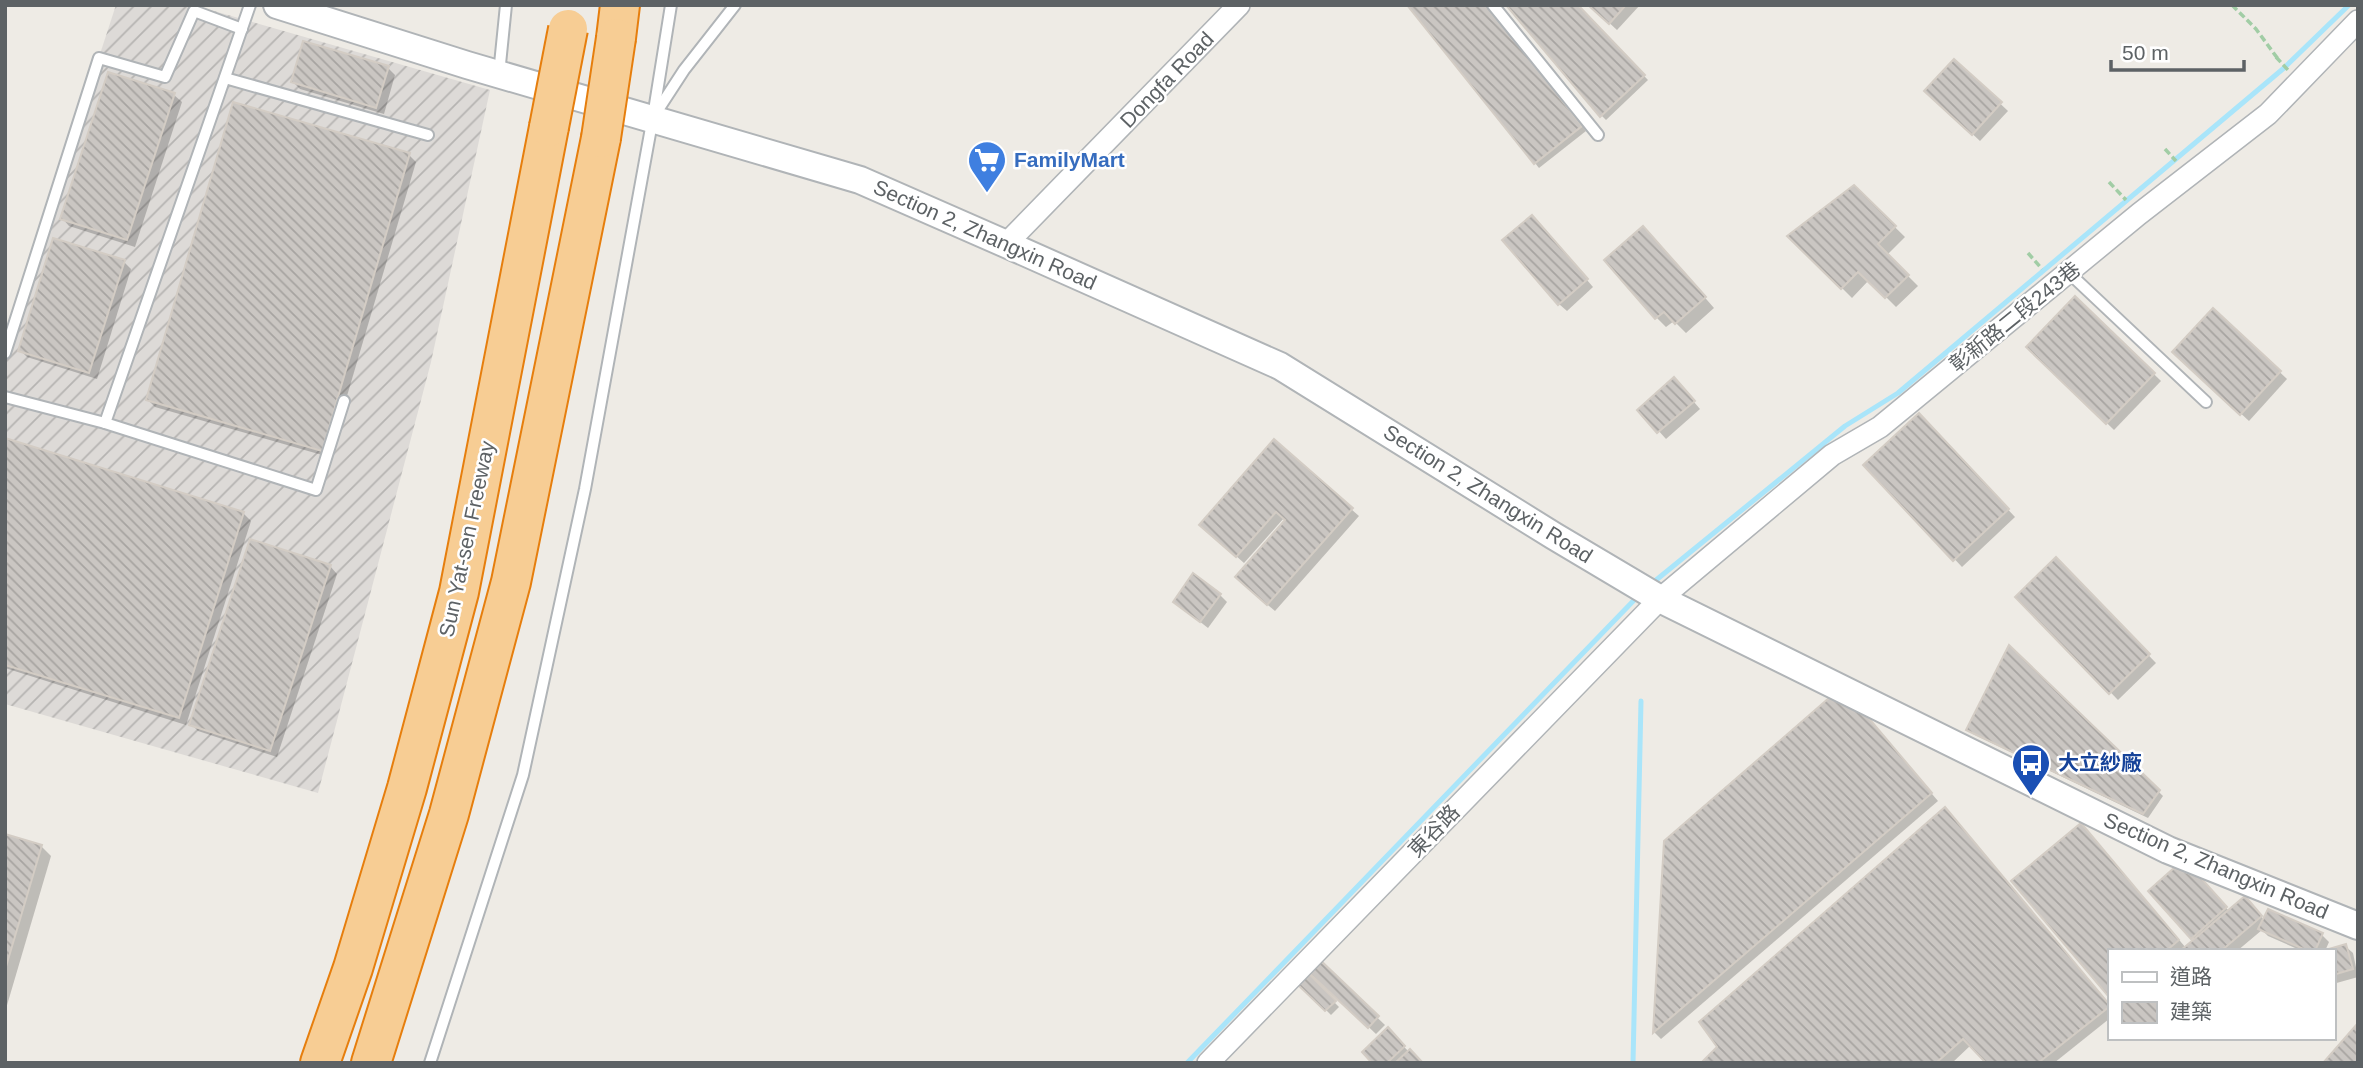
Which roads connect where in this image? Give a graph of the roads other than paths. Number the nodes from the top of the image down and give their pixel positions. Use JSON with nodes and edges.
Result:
{"nodes":[{"id":1,"x":250,"y":5,"type":"edge"},
{"id":2,"x":277,"y":5,"type":"edge"},
{"id":3,"x":506,"y":5,"type":"edge"},
{"id":4,"x":671,"y":5,"type":"edge"},
{"id":5,"x":734,"y":5,"type":"edge"},
{"id":6,"x":1239,"y":5,"type":"edge"},
{"id":7,"x":1493,"y":5,"type":"edge"},
{"id":8,"x":569,"y":17,"type":"edge"},
{"id":9,"x":2358,"y":21,"type":"edge"},
{"id":10,"x":618,"y":22,"type":"edge"},
{"id":11,"x":242,"y":29,"type":"junction"},
{"id":12,"x":499,"y":74,"type":"junction"},
{"id":13,"x":225,"y":78,"type":"junction"},
{"id":14,"x":653,"y":117,"type":"junction"},
{"id":15,"x":428,"y":135,"type":"dead end"},
{"id":16,"x":1598,"y":135,"type":"dead end"},
{"id":17,"x":1006,"y":244,"type":"junction"},
{"id":18,"x":2068,"y":272,"type":"junction"},
{"id":19,"x":5,"y":353,"type":"edge"},
{"id":20,"x":5,"y":397,"type":"edge"},
{"id":21,"x":344,"y":401,"type":"dead end"},
{"id":22,"x":2206,"y":402,"type":"dead end"},
{"id":23,"x":105,"y":423,"type":"junction"},
{"id":24,"x":1650,"y":593,"type":"junction"},
{"id":25,"x":2358,"y":926,"type":"edge"},
{"id":26,"x":320,"y":1063,"type":"edge"},
{"id":27,"x":371,"y":1063,"type":"edge"},
{"id":28,"x":430,"y":1063,"type":"edge"},
{"id":29,"x":1208,"y":1063,"type":"edge"}],
"edges":[{"from":1,"to":11,"type":"lane"},
{"from":2,"to":12,"type":"street","name":"Section 2, Zhangxin Road"},
{"from":3,"to":12,"type":"lane"},
{"from":4,"to":14,"type":"lane"},
{"from":5,"to":14,"type":"lane"},
{"from":6,"to":17,"type":"street","name":"Dongfa Road"},
{"from":7,"to":16,"type":"lane"},
{"from":8,"to":26,"type":"highway","name":"Sun Yat-sen Freeway","bridge":true},
{"from":9,"to":18,"type":"street","name":"彰新路二段243巷"},
{"from":10,"to":27,"type":"highway","bridge":true},
{"from":11,"to":13,"type":"lane"},
{"from":11,"to":19,"type":"lane"},
{"from":12,"to":14,"type":"street","name":"Section 2, Zhangxin Road"},
{"from":13,"to":15,"type":"lane"},
{"from":13,"to":23,"type":"lane"},
{"from":14,"to":17,"type":"street","name":"Section 2, Zhangxin Road"},
{"from":14,"to":28,"type":"lane"},
{"from":17,"to":24,"type":"street","name":"Section 2, Zhangxin Road"},
{"from":18,"to":22,"type":"lane"},
{"from":18,"to":24,"type":"street","name":"彰新路二段243巷"},
{"from":20,"to":23,"type":"lane"},
{"from":21,"to":23,"type":"lane"},
{"from":24,"to":25,"type":"street","name":"Section 2, Zhangxin Road"},
{"from":24,"to":29,"type":"street","name":"東谷路"}]}
